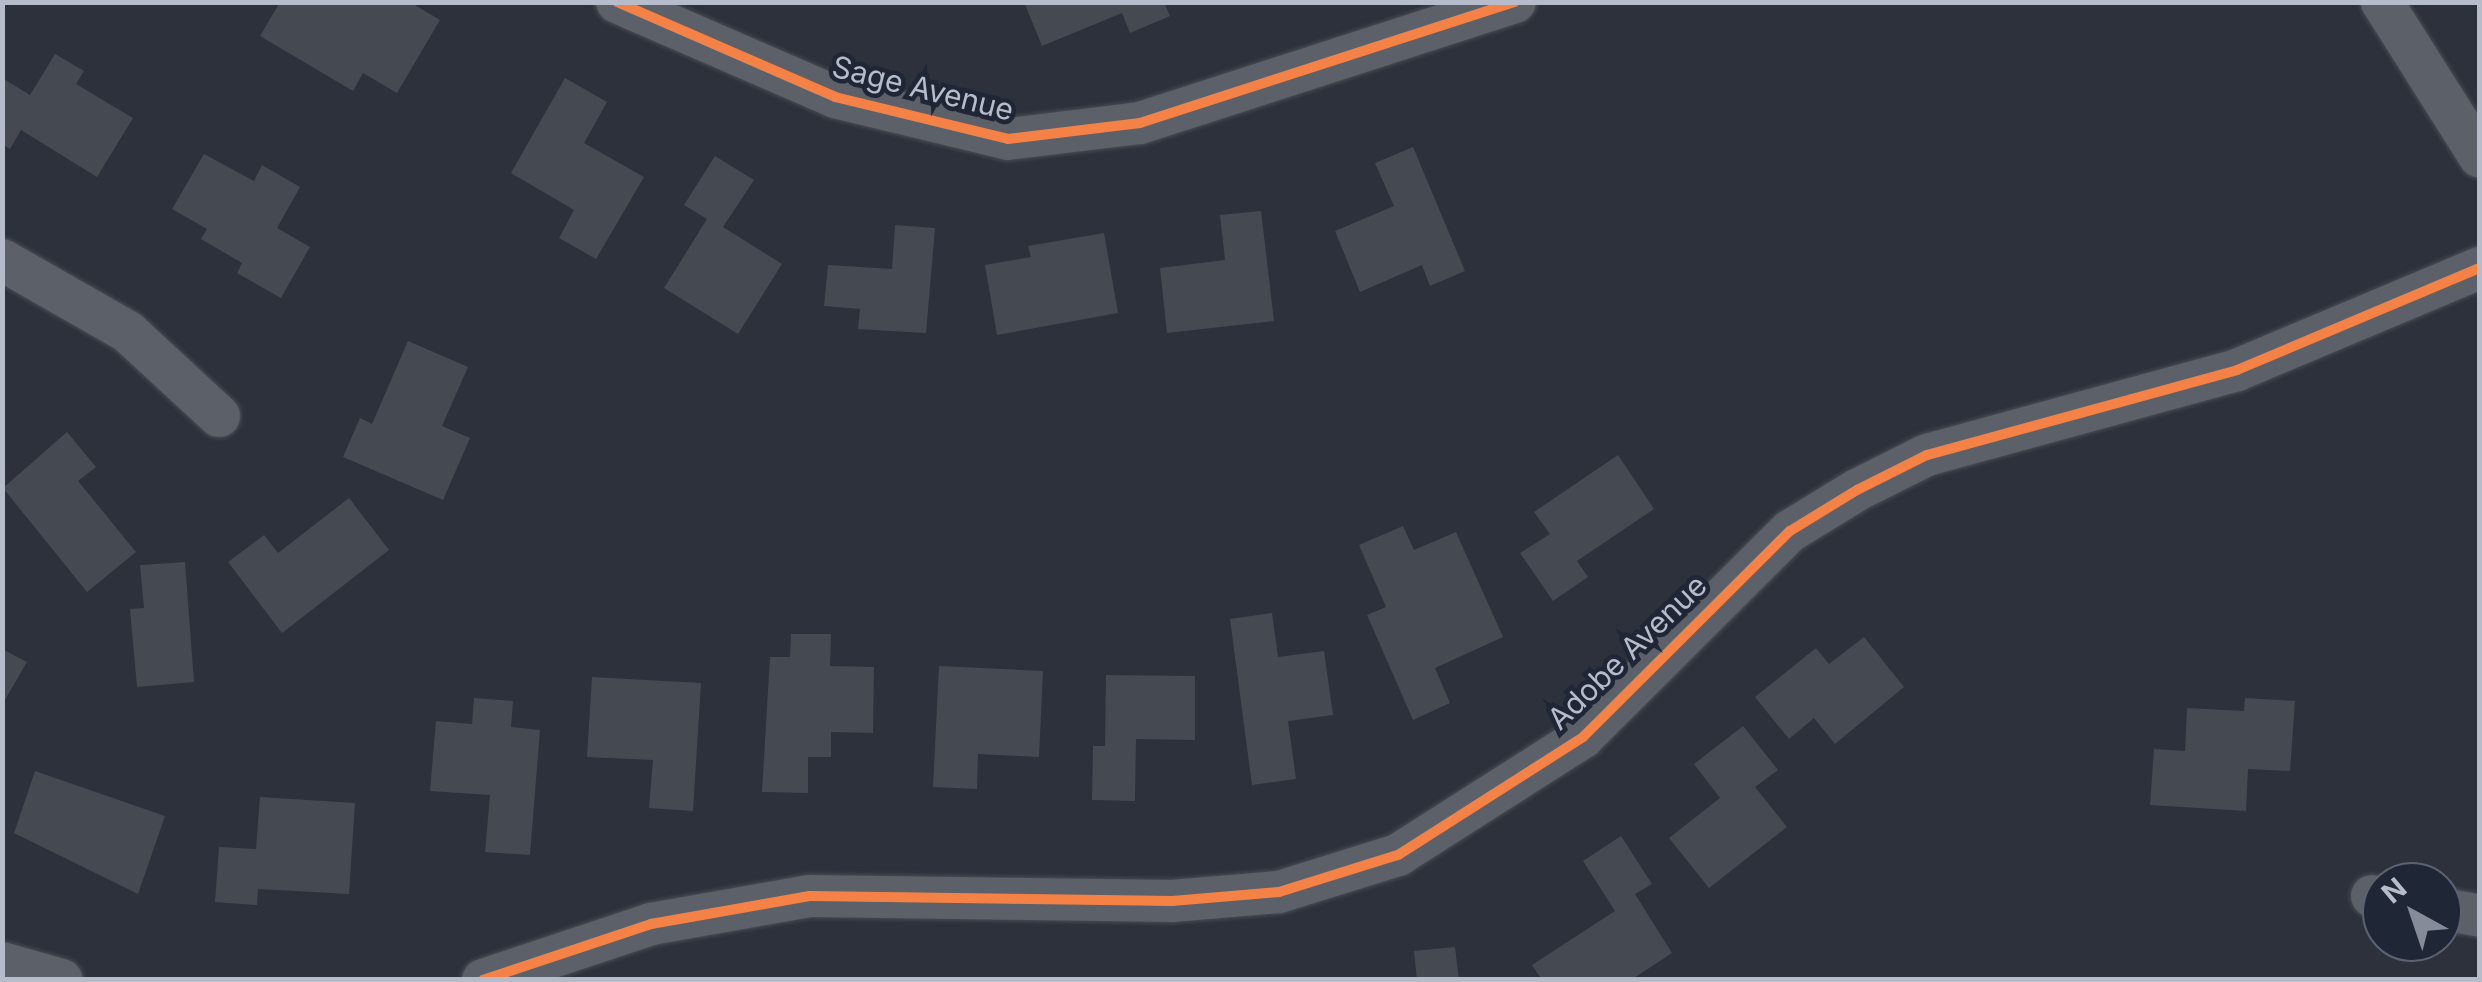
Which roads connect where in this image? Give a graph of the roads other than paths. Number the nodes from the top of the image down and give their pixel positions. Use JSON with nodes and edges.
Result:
{"nodes":[{"id":1,"x":617,"y":2,"type":"edge"},
{"id":2,"x":1515,"y":2,"type":"edge"},
{"id":3,"x":2382,"y":2,"type":"edge"},
{"id":4,"x":2480,"y":157,"type":"edge"},
{"id":5,"x":2,"y":260,"type":"edge"},
{"id":6,"x":2480,"y":268,"type":"edge"},
{"id":7,"x":219,"y":416,"type":"dead end"},
{"id":8,"x":2,"y":963,"type":"edge"},
{"id":9,"x":62,"y":980,"type":"edge"},
{"id":10,"x":483,"y":980,"type":"edge"}],
"edges":[{"from":1,"to":2,"type":"street","name":"Sage Avenue"},
{"from":3,"to":4,"type":"street"},
{"from":5,"to":7,"type":"street"},
{"from":6,"to":10,"type":"street","name":"Adobe Avenue"},
{"from":8,"to":9,"type":"street"}]}
